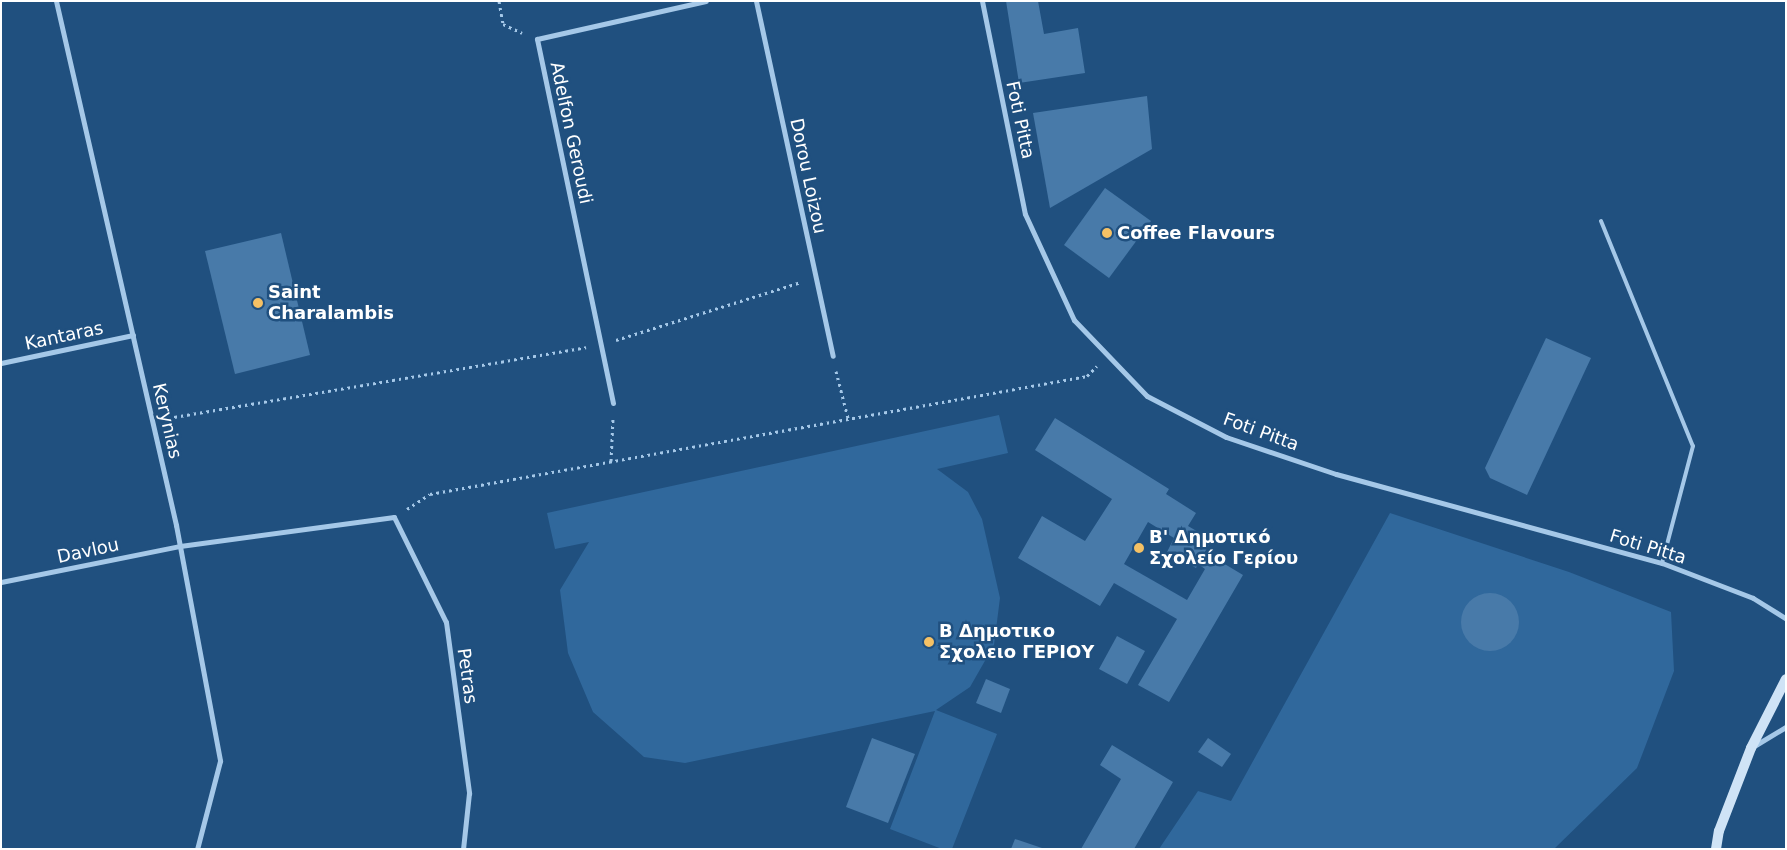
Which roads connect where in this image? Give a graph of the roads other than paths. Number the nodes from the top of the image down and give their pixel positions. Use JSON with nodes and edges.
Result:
{"nodes":[{"id":1,"x":56,"y":1,"type":"edge"},
{"id":2,"x":706,"y":1,"type":"edge"},
{"id":3,"x":756,"y":1,"type":"edge"},
{"id":4,"x":982,"y":1,"type":"edge"},
{"id":5,"x":1600,"y":221,"type":"dead end"},
{"id":6,"x":133,"y":335,"type":"junction"},
{"id":7,"x":833,"y":356,"type":"road end"},
{"id":8,"x":1,"y":363,"type":"edge"},
{"id":9,"x":614,"y":403,"type":"road end"},
{"id":10,"x":394,"y":517,"type":"joint"},
{"id":11,"x":180,"y":546,"type":"junction"},
{"id":12,"x":1662,"y":563,"type":"junction"},
{"id":13,"x":1,"y":582,"type":"edge"},
{"id":14,"x":1786,"y":619,"type":"edge"},
{"id":15,"x":1786,"y":679,"type":"edge"},
{"id":16,"x":1786,"y":727,"type":"edge"},
{"id":17,"x":1751,"y":748,"type":"junction"},
{"id":18,"x":197,"y":849,"type":"edge"},
{"id":19,"x":463,"y":849,"type":"edge"},
{"id":20,"x":1716,"y":849,"type":"edge"}],
"edges":[{"from":1,"to":6,"type":"street","name":"Kerynias"},
{"from":2,"to":9,"type":"street","name":"Adelfon Geroudi"},
{"from":3,"to":7,"type":"street","name":"Dorou Loizou"},
{"from":4,"to":12,"type":"street","name":"Foti Pitta"},
{"from":5,"to":12,"type":"lane"},
{"from":6,"to":8,"type":"street","name":"Kantaras"},
{"from":6,"to":11,"type":"street","name":"Kerynias"},
{"from":10,"to":11,"type":"street","name":"Davlou"},
{"from":10,"to":19,"type":"street","name":"Petras"},
{"from":11,"to":13,"type":"street","name":"Davlou"},
{"from":11,"to":18,"type":"street","name":"Kerynias"},
{"from":12,"to":14,"type":"street","name":"Foti Pitta"},
{"from":15,"to":17,"type":"main road"},
{"from":16,"to":17,"type":"street"},
{"from":17,"to":20,"type":"main road"}]}
